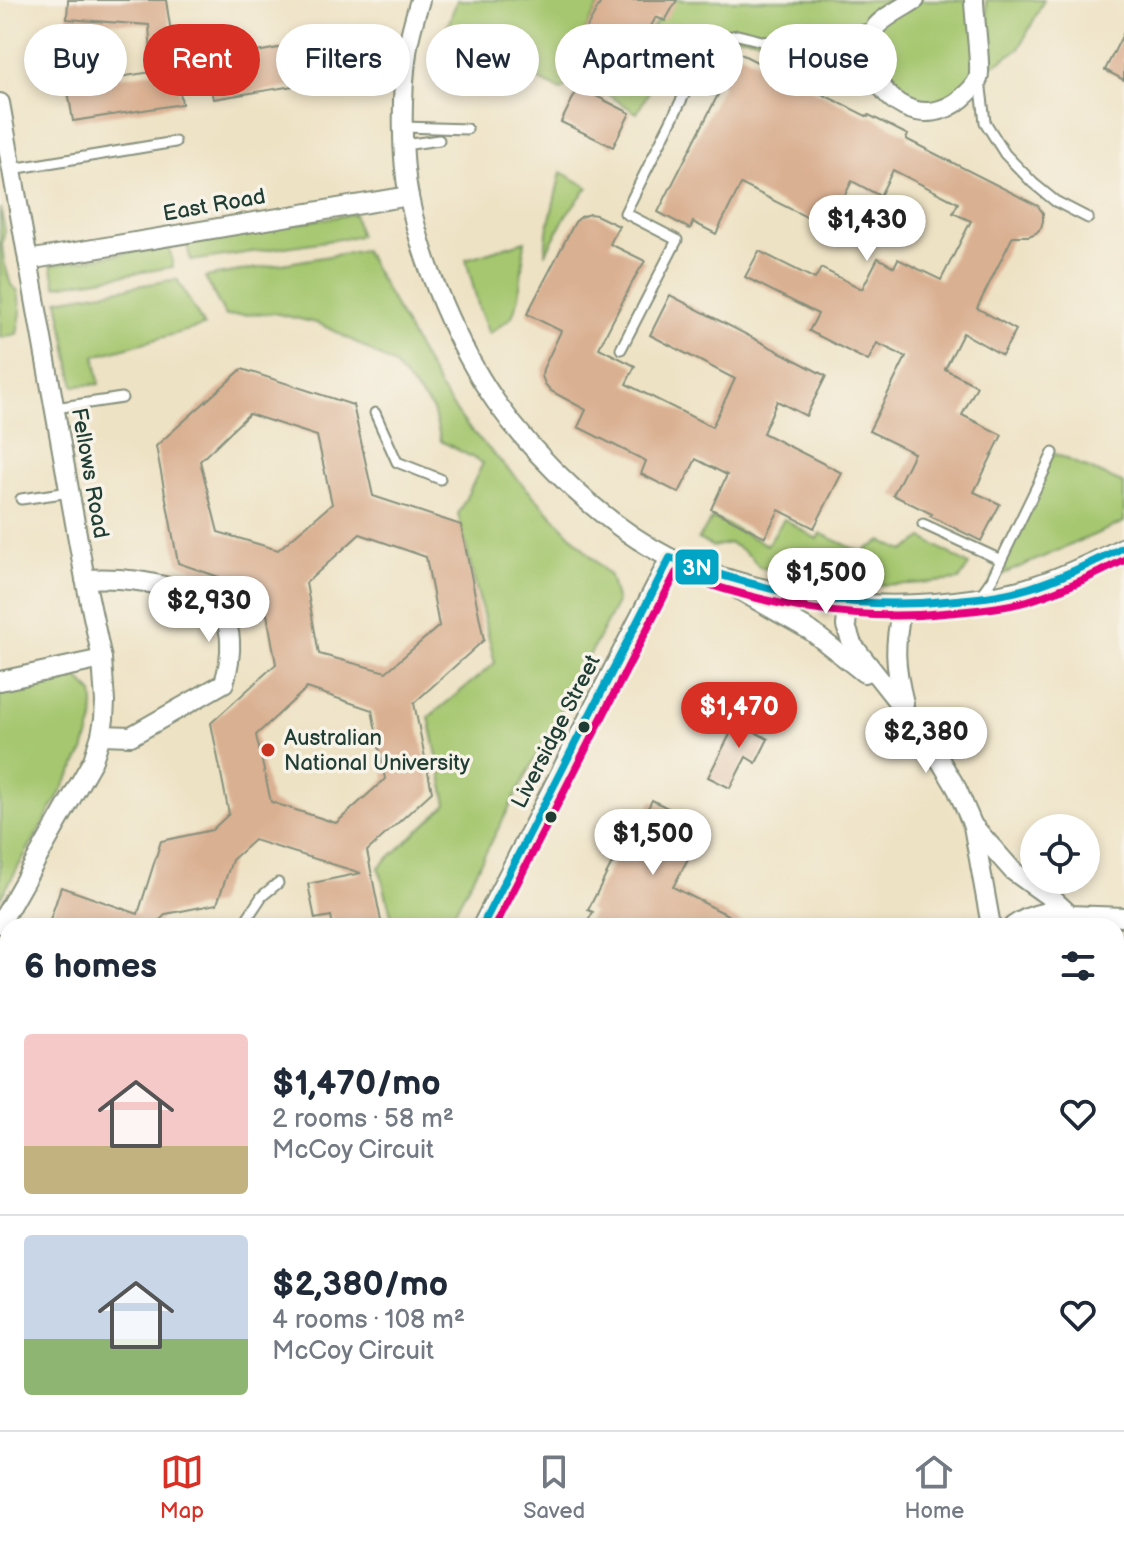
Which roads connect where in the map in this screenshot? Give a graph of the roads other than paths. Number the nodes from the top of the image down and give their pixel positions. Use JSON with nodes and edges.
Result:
{"nodes":[{"id":1,"x":419,"y":0,"type":"edge"},
{"id":2,"x":915,"y":0,"type":"edge"},
{"id":3,"x":974,"y":0,"type":"edge"},
{"id":4,"x":879,"y":24,"type":"edge"},
{"id":5,"x":759,"y":40,"type":"edge"},
{"id":6,"x":980,"y":76,"type":"junction"},
{"id":7,"x":890,"y":96,"type":"edge"},
{"id":8,"x":0,"y":103,"type":"edge"},
{"id":9,"x":467,"y":129,"type":"dead end"},
{"id":10,"x":404,"y":136,"type":"junction"},
{"id":11,"x":439,"y":140,"type":"dead end"},
{"id":12,"x":175,"y":142,"type":"dead end"},
{"id":13,"x":12,"y":169,"type":"junction"},
{"id":14,"x":409,"y":196,"type":"junction"},
{"id":15,"x":1088,"y":218,"type":"dead end"},
{"id":16,"x":28,"y":260,"type":"junction"},
{"id":17,"x":621,"y":349,"type":"dead end"},
{"id":18,"x":122,"y":398,"type":"dead end"},
{"id":19,"x":55,"y":408,"type":"junction"},
{"id":20,"x":375,"y":413,"type":"dead end"},
{"id":21,"x":1053,"y":453,"type":"dead end"},
{"id":22,"x":440,"y":479,"type":"dead end"},
{"id":23,"x":70,"y":492,"type":"junction"},
{"id":24,"x":21,"y":499,"type":"dead end"},
{"id":25,"x":923,"y":524,"type":"dead end"},
{"id":26,"x":1124,"y":547,"type":"edge"},
{"id":27,"x":670,"y":558,"type":"junction"},
{"id":28,"x":1001,"y":560,"type":"junction"},
{"id":29,"x":710,"y":573,"type":"junction"},
{"id":30,"x":85,"y":579,"type":"junction"},
{"id":31,"x":980,"y":598,"type":"junction"},
{"id":32,"x":848,"y":604,"type":"junction"},
{"id":33,"x":902,"y":606,"type":"junction"},
{"id":34,"x":102,"y":659,"type":"junction"},
{"id":35,"x":0,"y":681,"type":"edge"},
{"id":36,"x":906,"y":709,"type":"junction"},
{"id":37,"x":101,"y":735,"type":"junction"},
{"id":38,"x":973,"y":826,"type":"junction"},
{"id":39,"x":278,"y":883,"type":"dead end"},
{"id":40,"x":3,"y":918,"type":"edge"},
{"id":41,"x":247,"y":918,"type":"edge"},
{"id":42,"x":486,"y":918,"type":"edge"},
{"id":43,"x":990,"y":918,"type":"edge"},
{"id":44,"x":1025,"y":918,"type":"edge"},
{"id":45,"x":1069,"y":918,"type":"edge"},
{"id":46,"x":1073,"y":918,"type":"edge"}],
"edges":[{"from":1,"to":10,"type":"street"},
{"from":2,"to":4,"type":"street"},
{"from":3,"to":6,"type":"street"},
{"from":5,"to":17,"type":"lane"},
{"from":6,"to":7,"type":"street"},
{"from":6,"to":15,"type":"lane"},
{"from":8,"to":13,"type":"street","name":"Fellows Road"},
{"from":9,"to":10,"type":"lane"},
{"from":10,"to":11,"type":"lane"},
{"from":10,"to":14,"type":"street"},
{"from":12,"to":13,"type":"lane"},
{"from":13,"to":16,"type":"street","name":"Fellows Road"},
{"from":14,"to":16,"type":"street","name":"East Road"},
{"from":14,"to":27,"type":"street"},
{"from":16,"to":19,"type":"street","name":"Fellows Road"},
{"from":18,"to":19,"type":"lane"},
{"from":19,"to":23,"type":"street","name":"Fellows Road"},
{"from":20,"to":22,"type":"lane"},
{"from":21,"to":28,"type":"lane"},
{"from":23,"to":24,"type":"lane"},
{"from":23,"to":30,"type":"street","name":"Fellows Road"},
{"from":25,"to":28,"type":"lane"},
{"from":26,"to":31,"type":"street"},
{"from":27,"to":29,"type":"street"},
{"from":27,"to":42,"type":"street","name":"Liversidge Street"},
{"from":28,"to":31,"type":"lane"},
{"from":29,"to":32,"type":"street"},
{"from":29,"to":36,"type":"street"},
{"from":30,"to":34,"type":"street","name":"Fellows Road"},
{"from":30,"to":37,"type":"street"},
{"from":31,"to":33,"type":"street"},
{"from":32,"to":33,"type":"street"},
{"from":32,"to":36,"type":"street"},
{"from":33,"to":36,"type":"street"},
{"from":34,"to":35,"type":"street"},
{"from":34,"to":37,"type":"street","name":"Fellows Road"},
{"from":36,"to":38,"type":"street"},
{"from":37,"to":40,"type":"street","name":"Fellows Road"},
{"from":38,"to":43,"type":"street"},
{"from":38,"to":46,"type":"street"},
{"from":39,"to":41,"type":"lane"},
{"from":44,"to":45,"type":"street"}]}
